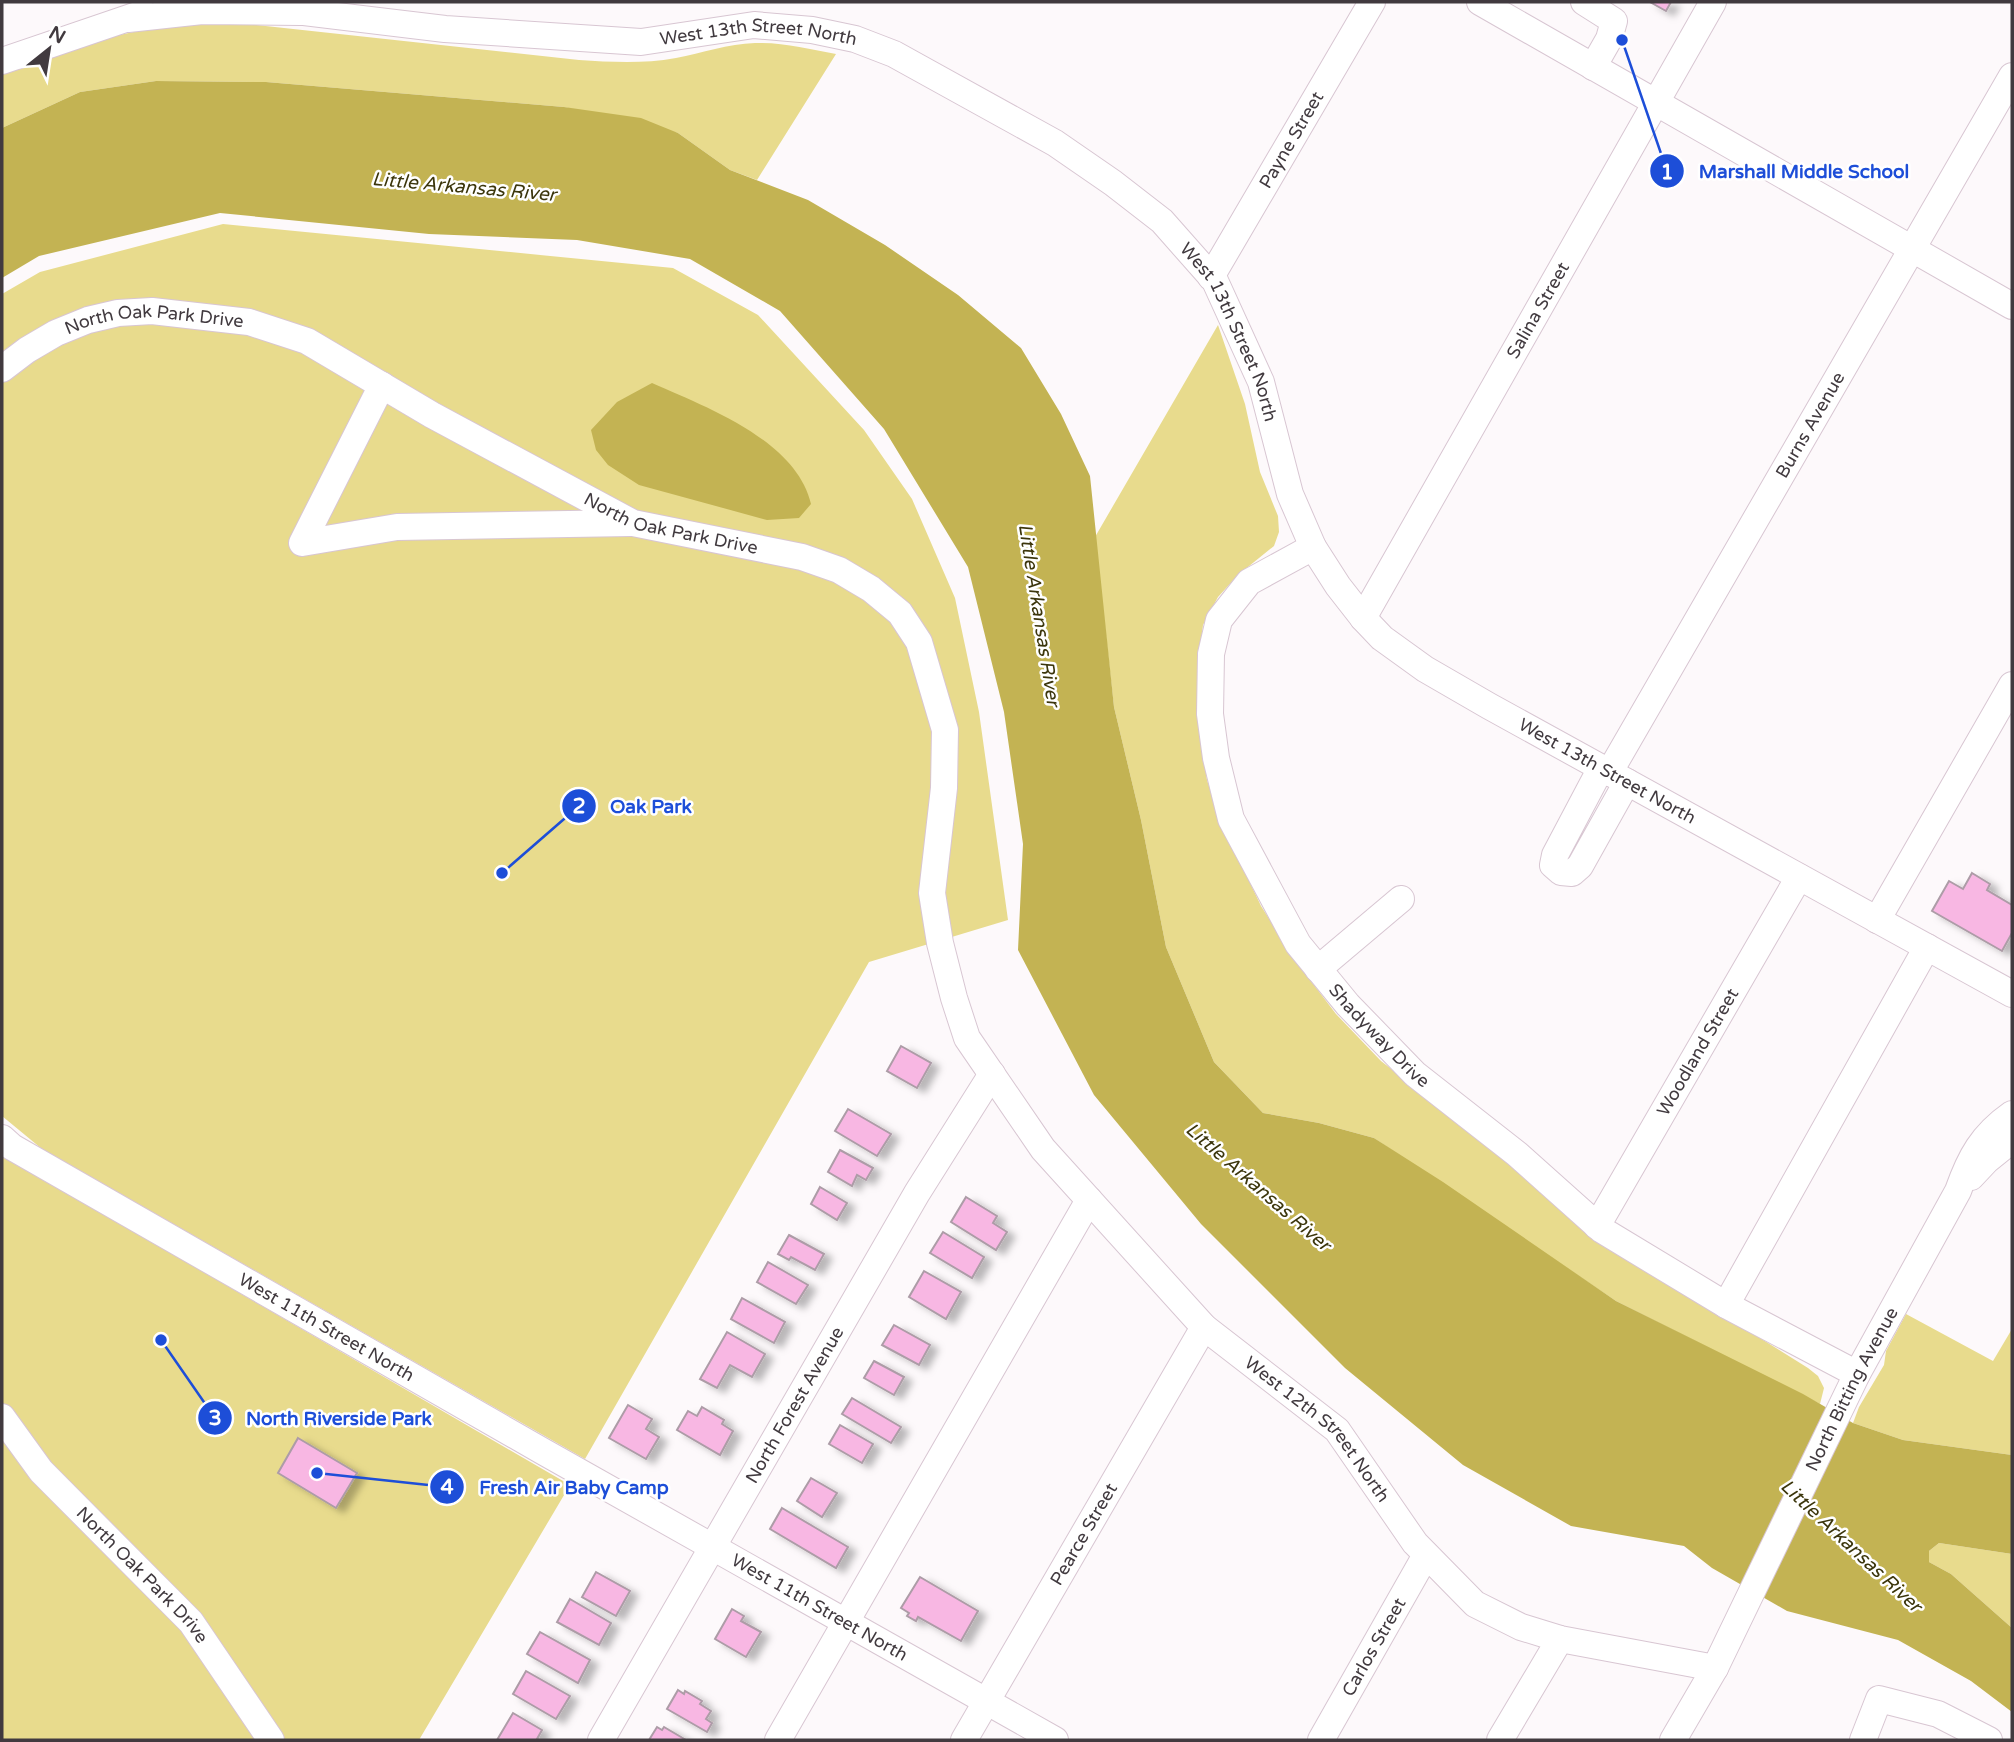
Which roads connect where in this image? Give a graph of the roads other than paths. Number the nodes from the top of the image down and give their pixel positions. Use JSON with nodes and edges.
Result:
{"nodes":[{"id":1,"x":166,"y":2,"type":"edge"},
{"id":2,"x":280,"y":2,"type":"edge"},
{"id":3,"x":1372,"y":2,"type":"edge"},
{"id":4,"x":1480,"y":2,"type":"edge"},
{"id":5,"x":1584,"y":2,"type":"edge"},
{"id":6,"x":1713,"y":2,"type":"edge"},
{"id":7,"x":135,"y":11,"type":"edge"},
{"id":8,"x":304,"y":12,"type":"junction"},
{"id":9,"x":753,"y":14,"type":"edge"},
{"id":10,"x":2,"y":61,"type":"edge"},
{"id":11,"x":1593,"y":67,"type":"junction"},
{"id":12,"x":2012,"y":76,"type":"edge"},
{"id":13,"x":1655,"y":102,"type":"junction"},
{"id":14,"x":1912,"y":249,"type":"junction"},
{"id":15,"x":1211,"y":277,"type":"junction"},
{"id":16,"x":2012,"y":306,"type":"edge"},
{"id":17,"x":2,"y":369,"type":"edge"},
{"id":18,"x":382,"y":386,"type":"junction"},
{"id":19,"x":633,"y":523,"type":"junction"},
{"id":20,"x":1313,"y":547,"type":"junction"},
{"id":21,"x":1363,"y":618,"type":"junction"},
{"id":22,"x":2012,"y":685,"type":"edge"},
{"id":23,"x":1613,"y":774,"type":"junction"},
{"id":24,"x":1798,"y":877,"type":"junction"},
{"id":25,"x":1401,"y":900,"type":"dead end"},
{"id":26,"x":1877,"y":920,"type":"junction"},
{"id":27,"x":1927,"y":947,"type":"junction"},
{"id":28,"x":1318,"y":969,"type":"junction"},
{"id":29,"x":2012,"y":994,"type":"edge"},
{"id":30,"x":992,"y":1074,"type":"junction"},
{"id":31,"x":2012,"y":1092,"type":"edge"},
{"id":32,"x":2012,"y":1114,"type":"edge"},
{"id":33,"x":2,"y":1138,"type":"edge"},
{"id":34,"x":2012,"y":1140,"type":"edge"},
{"id":35,"x":1980,"y":1143,"type":"junction"},
{"id":36,"x":1958,"y":1191,"type":"junction"},
{"id":37,"x":1089,"y":1200,"type":"junction"},
{"id":38,"x":1597,"y":1226,"type":"junction"},
{"id":39,"x":1726,"y":1304,"type":"junction"},
{"id":40,"x":1204,"y":1327,"type":"junction"},
{"id":41,"x":1857,"y":1374,"type":"junction"},
{"id":42,"x":2,"y":1417,"type":"edge"},
{"id":43,"x":712,"y":1547,"type":"junction"},
{"id":44,"x":1426,"y":1555,"type":"junction"},
{"id":45,"x":847,"y":1623,"type":"junction"},
{"id":46,"x":1560,"y":1639,"type":"junction"},
{"id":47,"x":1715,"y":1668,"type":"junction"},
{"id":48,"x":987,"y":1702,"type":"junction"},
{"id":49,"x":271,"y":1740,"type":"edge"},
{"id":50,"x":601,"y":1740,"type":"edge"},
{"id":51,"x":778,"y":1740,"type":"edge"},
{"id":52,"x":964,"y":1740,"type":"edge"},
{"id":53,"x":1055,"y":1740,"type":"edge"},
{"id":54,"x":1321,"y":1740,"type":"edge"},
{"id":55,"x":1500,"y":1740,"type":"edge"},
{"id":56,"x":1673,"y":1740,"type":"edge"},
{"id":57,"x":1863,"y":1740,"type":"edge"},
{"id":58,"x":1989,"y":1740,"type":"edge"}],
"edges":[{"from":1,"to":7,"type":"street"},
{"from":2,"to":8,"type":"street","name":"West 13th Street North"},
{"from":3,"to":15,"type":"street","name":"Payne Street"},
{"from":4,"to":11,"type":"street"},
{"from":5,"to":11,"type":"street"},
{"from":6,"to":13,"type":"street","name":"Salina Street"},
{"from":7,"to":8,"type":"street"},
{"from":7,"to":10,"type":"street"},
{"from":8,"to":9,"type":"street","name":"West 13th Street North"},
{"from":9,"to":15,"type":"street","name":"West 13th Street North"},
{"from":11,"to":13,"type":"street"},
{"from":12,"to":14,"type":"street","name":"Burns Avenue"},
{"from":13,"to":14,"type":"street"},
{"from":13,"to":21,"type":"street","name":"Salina Street"},
{"from":14,"to":16,"type":"street"},
{"from":14,"to":23,"type":"street","name":"Burns Avenue"},
{"from":15,"to":20,"type":"street","name":"West 13th Street North"},
{"from":17,"to":18,"type":"street","name":"North Oak Park Drive"},
{"from":18,"to":19,"type":"street","name":"North Oak Park Drive"},
{"from":18,"to":19,"type":"street"},
{"from":19,"to":30,"type":"street","name":"North Oak Park Drive"},
{"from":20,"to":21,"type":"street","name":"West 13th Street North"},
{"from":20,"to":28,"type":"street","name":"Shadyway Drive"},
{"from":21,"to":23,"type":"street","name":"West 13th Street North"},
{"from":22,"to":26,"type":"street"},
{"from":23,"to":24,"type":"street","name":"West 13th Street North"},
{"from":24,"to":26,"type":"street","name":"West 13th Street North"},
{"from":24,"to":38,"type":"street","name":"Woodland Street"},
{"from":25,"to":28,"type":"street"},
{"from":26,"to":27,"type":"street","name":"West 13th Street North"},
{"from":27,"to":29,"type":"street","name":"West 13th Street North"},
{"from":27,"to":39,"type":"street"},
{"from":28,"to":38,"type":"street","name":"Shadyway Drive"},
{"from":30,"to":37,"type":"street","name":"West 12th Street North"},
{"from":30,"to":43,"type":"street","name":"North Forest Avenue"},
{"from":31,"to":35,"type":"street"},
{"from":32,"to":35,"type":"street","name":"North Bitting Avenue"},
{"from":33,"to":43,"type":"street","name":"West 11th Street North"},
{"from":34,"to":36,"type":"street","name":"North Bitting Avenue"},
{"from":35,"to":36,"type":"street","name":"North Bitting Avenue"},
{"from":36,"to":41,"type":"street","name":"North Bitting Avenue"},
{"from":37,"to":40,"type":"street","name":"West 12th Street North"},
{"from":37,"to":45,"type":"street"},
{"from":38,"to":39,"type":"street","name":"Shadyway Drive"},
{"from":39,"to":41,"type":"street","name":"Shadyway Drive"},
{"from":40,"to":44,"type":"street","name":"West 12th Street North"},
{"from":40,"to":48,"type":"street","name":"Pearce Street"},
{"from":41,"to":47,"type":"street","name":"North Bitting Avenue"},
{"from":42,"to":49,"type":"street","name":"North Oak Park Drive"},
{"from":43,"to":45,"type":"street","name":"West 11th Street North"},
{"from":43,"to":50,"type":"street","name":"North Forest Avenue"},
{"from":44,"to":46,"type":"street","name":"West 12th Street North"},
{"from":44,"to":54,"type":"street","name":"Carlos Street"},
{"from":45,"to":48,"type":"street","name":"West 11th Street North"},
{"from":45,"to":51,"type":"street"},
{"from":46,"to":47,"type":"street","name":"West 12th Street North"},
{"from":46,"to":55,"type":"street"},
{"from":47,"to":56,"type":"street","name":"North Bitting Avenue"},
{"from":48,"to":52,"type":"street","name":"Pearce Street"},
{"from":48,"to":53,"type":"street","name":"West 11th Street North"},
{"from":57,"to":58,"type":"street"}]}
